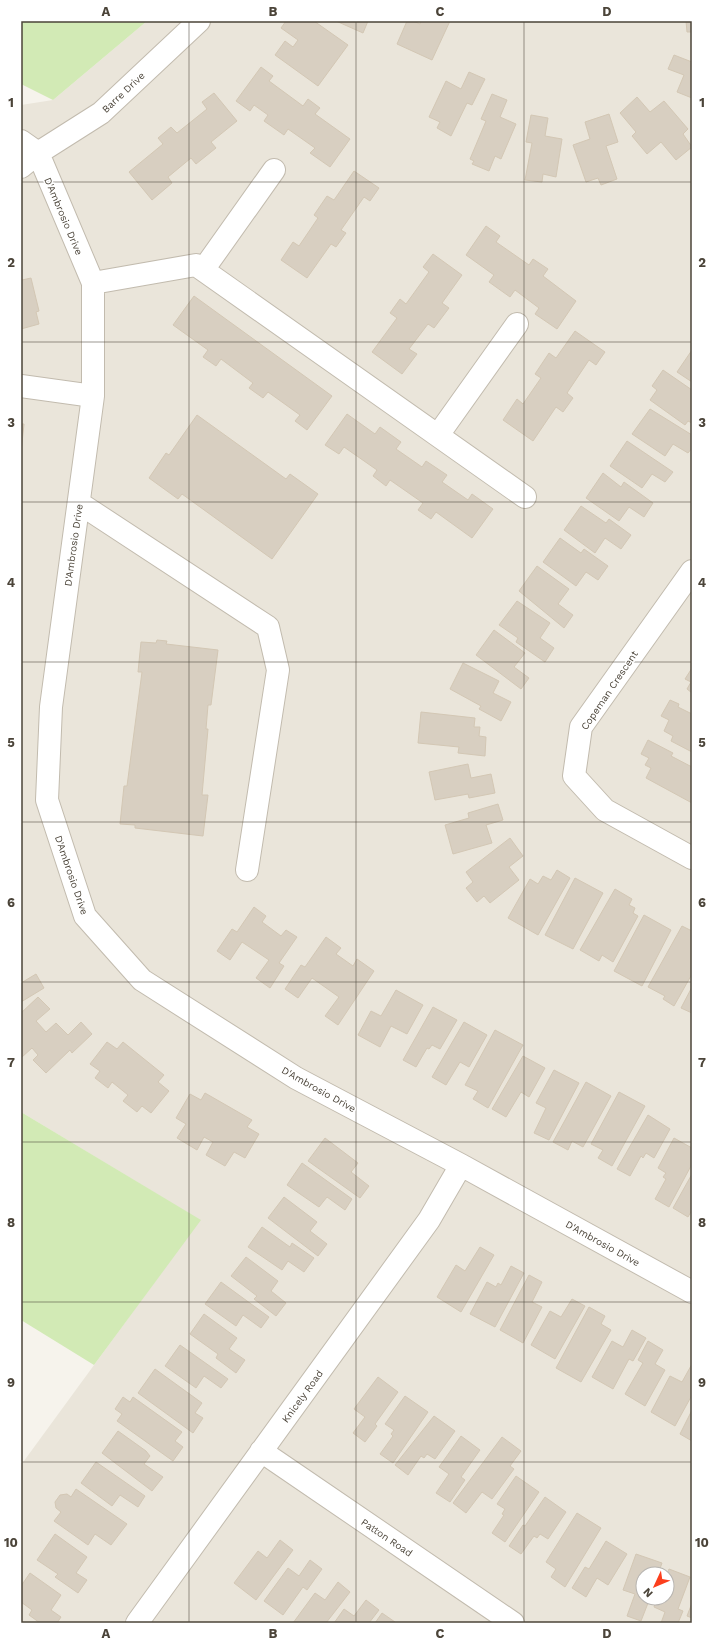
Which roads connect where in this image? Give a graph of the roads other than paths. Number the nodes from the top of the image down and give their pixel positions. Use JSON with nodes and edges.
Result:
{"nodes":[{"id":1,"x":199,"y":21,"type":"edge"},
{"id":2,"x":29,"y":147,"type":"edge"},
{"id":3,"x":21,"y":167,"type":"edge"},
{"id":4,"x":274,"y":170,"type":"dead end"},
{"id":5,"x":203,"y":270,"type":"junction"},
{"id":6,"x":92,"y":283,"type":"junction"},
{"id":7,"x":517,"y":324,"type":"dead end"},
{"id":8,"x":21,"y":386,"type":"edge"},
{"id":9,"x":93,"y":396,"type":"junction"},
{"id":10,"x":438,"y":435,"type":"junction"},
{"id":11,"x":525,"y":497,"type":"dead end"},
{"id":12,"x":79,"y":503,"type":"junction"},
{"id":13,"x":692,"y":571,"type":"edge"},
{"id":14,"x":692,"y":858,"type":"edge"},
{"id":15,"x":247,"y":870,"type":"dead end"},
{"id":16,"x":461,"y":1165,"type":"junction"},
{"id":17,"x":692,"y":1292,"type":"edge"},
{"id":18,"x":261,"y":1451,"type":"junction"},
{"id":19,"x":137,"y":1623,"type":"edge"},
{"id":20,"x":512,"y":1623,"type":"edge"}],
"edges":[{"from":1,"to":2,"type":"street","name":"Barre Drive"},
{"from":2,"to":3,"type":"street","name":"Barre Drive"},
{"from":2,"to":6,"type":"street","name":"D'Ambrosio Drive"},
{"from":4,"to":5,"type":"street"},
{"from":5,"to":6,"type":"street"},
{"from":5,"to":10,"type":"street"},
{"from":6,"to":9,"type":"street","name":"D'Ambrosio Drive"},
{"from":7,"to":10,"type":"street"},
{"from":8,"to":9,"type":"street"},
{"from":9,"to":12,"type":"street","name":"D'Ambrosio Drive"},
{"from":10,"to":11,"type":"street"},
{"from":12,"to":15,"type":"street"},
{"from":12,"to":16,"type":"street","name":"D'Ambrosio Drive"},
{"from":13,"to":14,"type":"street","name":"Copeman Crescent"},
{"from":16,"to":17,"type":"street","name":"D'Ambrosio Drive"},
{"from":16,"to":18,"type":"street","name":"Knicely Road"},
{"from":18,"to":19,"type":"street","name":"Knicely Road"},
{"from":18,"to":20,"type":"street","name":"Patton Road"}]}
